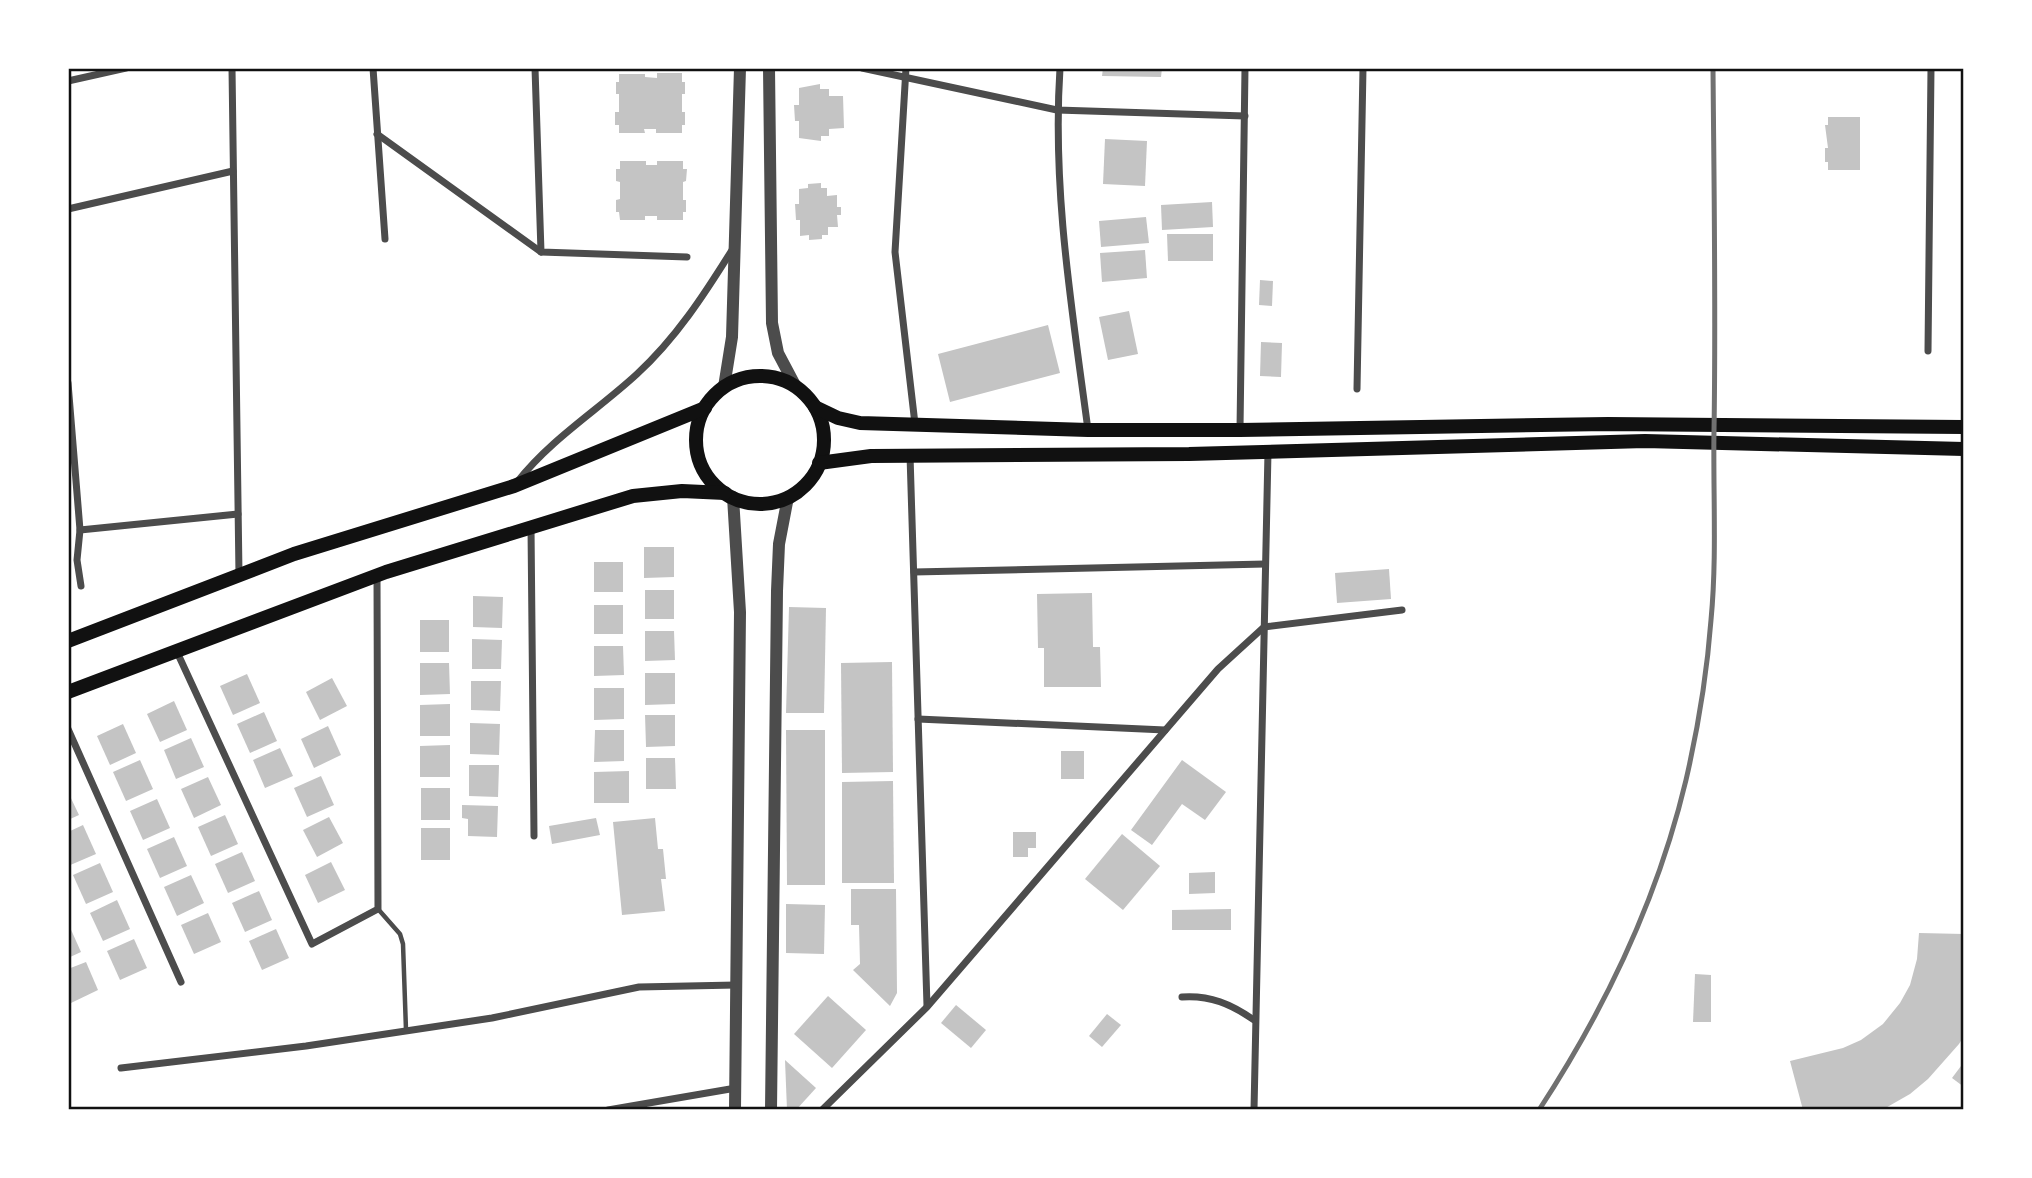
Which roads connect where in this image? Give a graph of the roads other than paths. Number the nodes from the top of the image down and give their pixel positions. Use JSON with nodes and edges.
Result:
{"nodes":[{"id":1,"x":126,"y":68,"type":"edge"},
{"id":2,"x":232,"y":68,"type":"edge"},
{"id":3,"x":373,"y":68,"type":"edge"},
{"id":4,"x":536,"y":68,"type":"edge"},
{"id":5,"x":740,"y":68,"type":"edge"},
{"id":6,"x":769,"y":68,"type":"edge"},
{"id":7,"x":862,"y":68,"type":"edge"},
{"id":8,"x":1060,"y":68,"type":"edge"},
{"id":9,"x":1245,"y":68,"type":"edge"},
{"id":10,"x":1363,"y":68,"type":"edge"},
{"id":11,"x":1931,"y":68,"type":"edge"},
{"id":12,"x":905,"y":73,"type":"edge"},
{"id":13,"x":68,"y":82,"type":"edge"},
{"id":14,"x":1057,"y":110,"type":"junction"},
{"id":15,"x":1245,"y":116,"type":"junction"},
{"id":16,"x":377,"y":134,"type":"junction"},
{"id":17,"x":233,"y":171,"type":"junction"},
{"id":18,"x":68,"y":209,"type":"edge"},
{"id":19,"x":385,"y":239,"type":"dead end"},
{"id":20,"x":734,"y":247,"type":"junction"},
{"id":21,"x":541,"y":251,"type":"junction"},
{"id":22,"x":687,"y":257,"type":"dead end"},
{"id":23,"x":1928,"y":351,"type":"dead end"},
{"id":24,"x":68,"y":383,"type":"edge"},
{"id":25,"x":724,"y":387,"type":"junction"},
{"id":26,"x":796,"y":387,"type":"junction"},
{"id":27,"x":1357,"y":389,"type":"dead end"},
{"id":28,"x":815,"y":407,"type":"junction"},
{"id":29,"x":705,"y":408,"type":"junction"},
{"id":30,"x":915,"y":425,"type":"junction"},
{"id":31,"x":1964,"y":428,"type":"edge"},
{"id":32,"x":1088,"y":430,"type":"junction"},
{"id":33,"x":1240,"y":430,"type":"junction"},
{"id":34,"x":1964,"y":449,"type":"edge"},
{"id":35,"x":1268,"y":452,"type":"junction"},
{"id":36,"x":911,"y":455,"type":"junction"},
{"id":37,"x":820,"y":463,"type":"junction"},
{"id":38,"x":514,"y":486,"type":"junction"},
{"id":39,"x":729,"y":495,"type":"junction"},
{"id":40,"x":788,"y":497,"type":"junction"},
{"id":41,"x":239,"y":514,"type":"junction"},
{"id":42,"x":531,"y":527,"type":"junction"},
{"id":43,"x":80,"y":530,"type":"junction"},
{"id":44,"x":1265,"y":564,"type":"junction"},
{"id":45,"x":914,"y":572,"type":"junction"},
{"id":46,"x":239,"y":575,"type":"junction"},
{"id":47,"x":377,"y":575,"type":"junction"},
{"id":48,"x":81,"y":586,"type":"dead end"},
{"id":49,"x":1402,"y":610,"type":"dead end"},
{"id":50,"x":1264,"y":626,"type":"junction"},
{"id":51,"x":68,"y":640,"type":"edge"},
{"id":52,"x":177,"y":651,"type":"junction"},
{"id":53,"x":68,"y":692,"type":"edge"},
{"id":54,"x":918,"y":719,"type":"junction"},
{"id":55,"x":68,"y":729,"type":"edge"},
{"id":56,"x":1165,"y":730,"type":"junction"},
{"id":57,"x":534,"y":836,"type":"dead end"},
{"id":58,"x":378,"y":909,"type":"junction"},
{"id":59,"x":181,"y":982,"type":"dead end"},
{"id":60,"x":736,"y":985,"type":"junction"},
{"id":61,"x":1182,"y":997,"type":"dead end"},
{"id":62,"x":927,"y":1007,"type":"junction"},
{"id":63,"x":1254,"y":1020,"type":"junction"},
{"id":64,"x":406,"y":1031,"type":"junction"},
{"id":65,"x":121,"y":1068,"type":"dead end"},
{"id":66,"x":736,"y":1088,"type":"junction"},
{"id":67,"x":608,"y":1110,"type":"edge"},
{"id":68,"x":735,"y":1110,"type":"edge"},
{"id":69,"x":771,"y":1110,"type":"edge"},
{"id":70,"x":822,"y":1110,"type":"edge"},
{"id":71,"x":1254,"y":1110,"type":"edge"}],
"edges":[{"from":1,"to":13,"type":"street"},
{"from":2,"to":17,"type":"street"},
{"from":3,"to":16,"type":"street"},
{"from":4,"to":21,"type":"street"},
{"from":5,"to":20,"type":"street"},
{"from":6,"to":26,"type":"street"},
{"from":7,"to":12,"type":"street"},
{"from":8,"to":14,"type":"street"},
{"from":9,"to":15,"type":"street"},
{"from":10,"to":27,"type":"street"},
{"from":11,"to":23,"type":"street"},
{"from":12,"to":14,"type":"street"},
{"from":12,"to":30,"type":"street"},
{"from":14,"to":15,"type":"street"},
{"from":14,"to":32,"type":"street"},
{"from":15,"to":33,"type":"street"},
{"from":16,"to":19,"type":"street"},
{"from":16,"to":21,"type":"street"},
{"from":17,"to":18,"type":"street"},
{"from":17,"to":41,"type":"street"},
{"from":20,"to":25,"type":"street"},
{"from":20,"to":38,"type":"street"},
{"from":21,"to":22,"type":"street"},
{"from":24,"to":43,"type":"street"},
{"from":25,"to":26,"type":"main road"},
{"from":25,"to":29,"type":"main road"},
{"from":26,"to":28,"type":"main road"},
{"from":28,"to":30,"type":"main road"},
{"from":28,"to":37,"type":"main road"},
{"from":29,"to":38,"type":"main road"},
{"from":29,"to":39,"type":"main road"},
{"from":30,"to":32,"type":"main road"},
{"from":31,"to":33,"type":"main road"},
{"from":32,"to":33,"type":"main road"},
{"from":34,"to":35,"type":"main road"},
{"from":35,"to":36,"type":"main road"},
{"from":35,"to":44,"type":"street"},
{"from":36,"to":37,"type":"main road"},
{"from":36,"to":45,"type":"street"},
{"from":37,"to":40,"type":"main road"},
{"from":38,"to":46,"type":"main road"},
{"from":39,"to":40,"type":"main road"},
{"from":39,"to":42,"type":"main road"},
{"from":39,"to":60,"type":"street"},
{"from":40,"to":69,"type":"street"},
{"from":41,"to":43,"type":"street"},
{"from":41,"to":46,"type":"street"},
{"from":42,"to":47,"type":"main road"},
{"from":42,"to":57,"type":"street"},
{"from":43,"to":48,"type":"street"},
{"from":44,"to":45,"type":"street"},
{"from":44,"to":50,"type":"street"},
{"from":45,"to":54,"type":"street"},
{"from":46,"to":51,"type":"main road"},
{"from":47,"to":52,"type":"main road"},
{"from":47,"to":58,"type":"street"},
{"from":49,"to":50,"type":"street"},
{"from":50,"to":56,"type":"street"},
{"from":50,"to":63,"type":"street"},
{"from":52,"to":53,"type":"main road"},
{"from":52,"to":58,"type":"street"},
{"from":54,"to":56,"type":"street"},
{"from":54,"to":62,"type":"street"},
{"from":55,"to":59,"type":"street"},
{"from":56,"to":62,"type":"street"},
{"from":58,"to":64,"type":"lane"},
{"from":60,"to":64,"type":"street"},
{"from":60,"to":66,"type":"street"},
{"from":61,"to":63,"type":"street"},
{"from":62,"to":70,"type":"street"},
{"from":63,"to":71,"type":"street"},
{"from":64,"to":65,"type":"street"},
{"from":66,"to":67,"type":"street"},
{"from":66,"to":68,"type":"street"}]}
